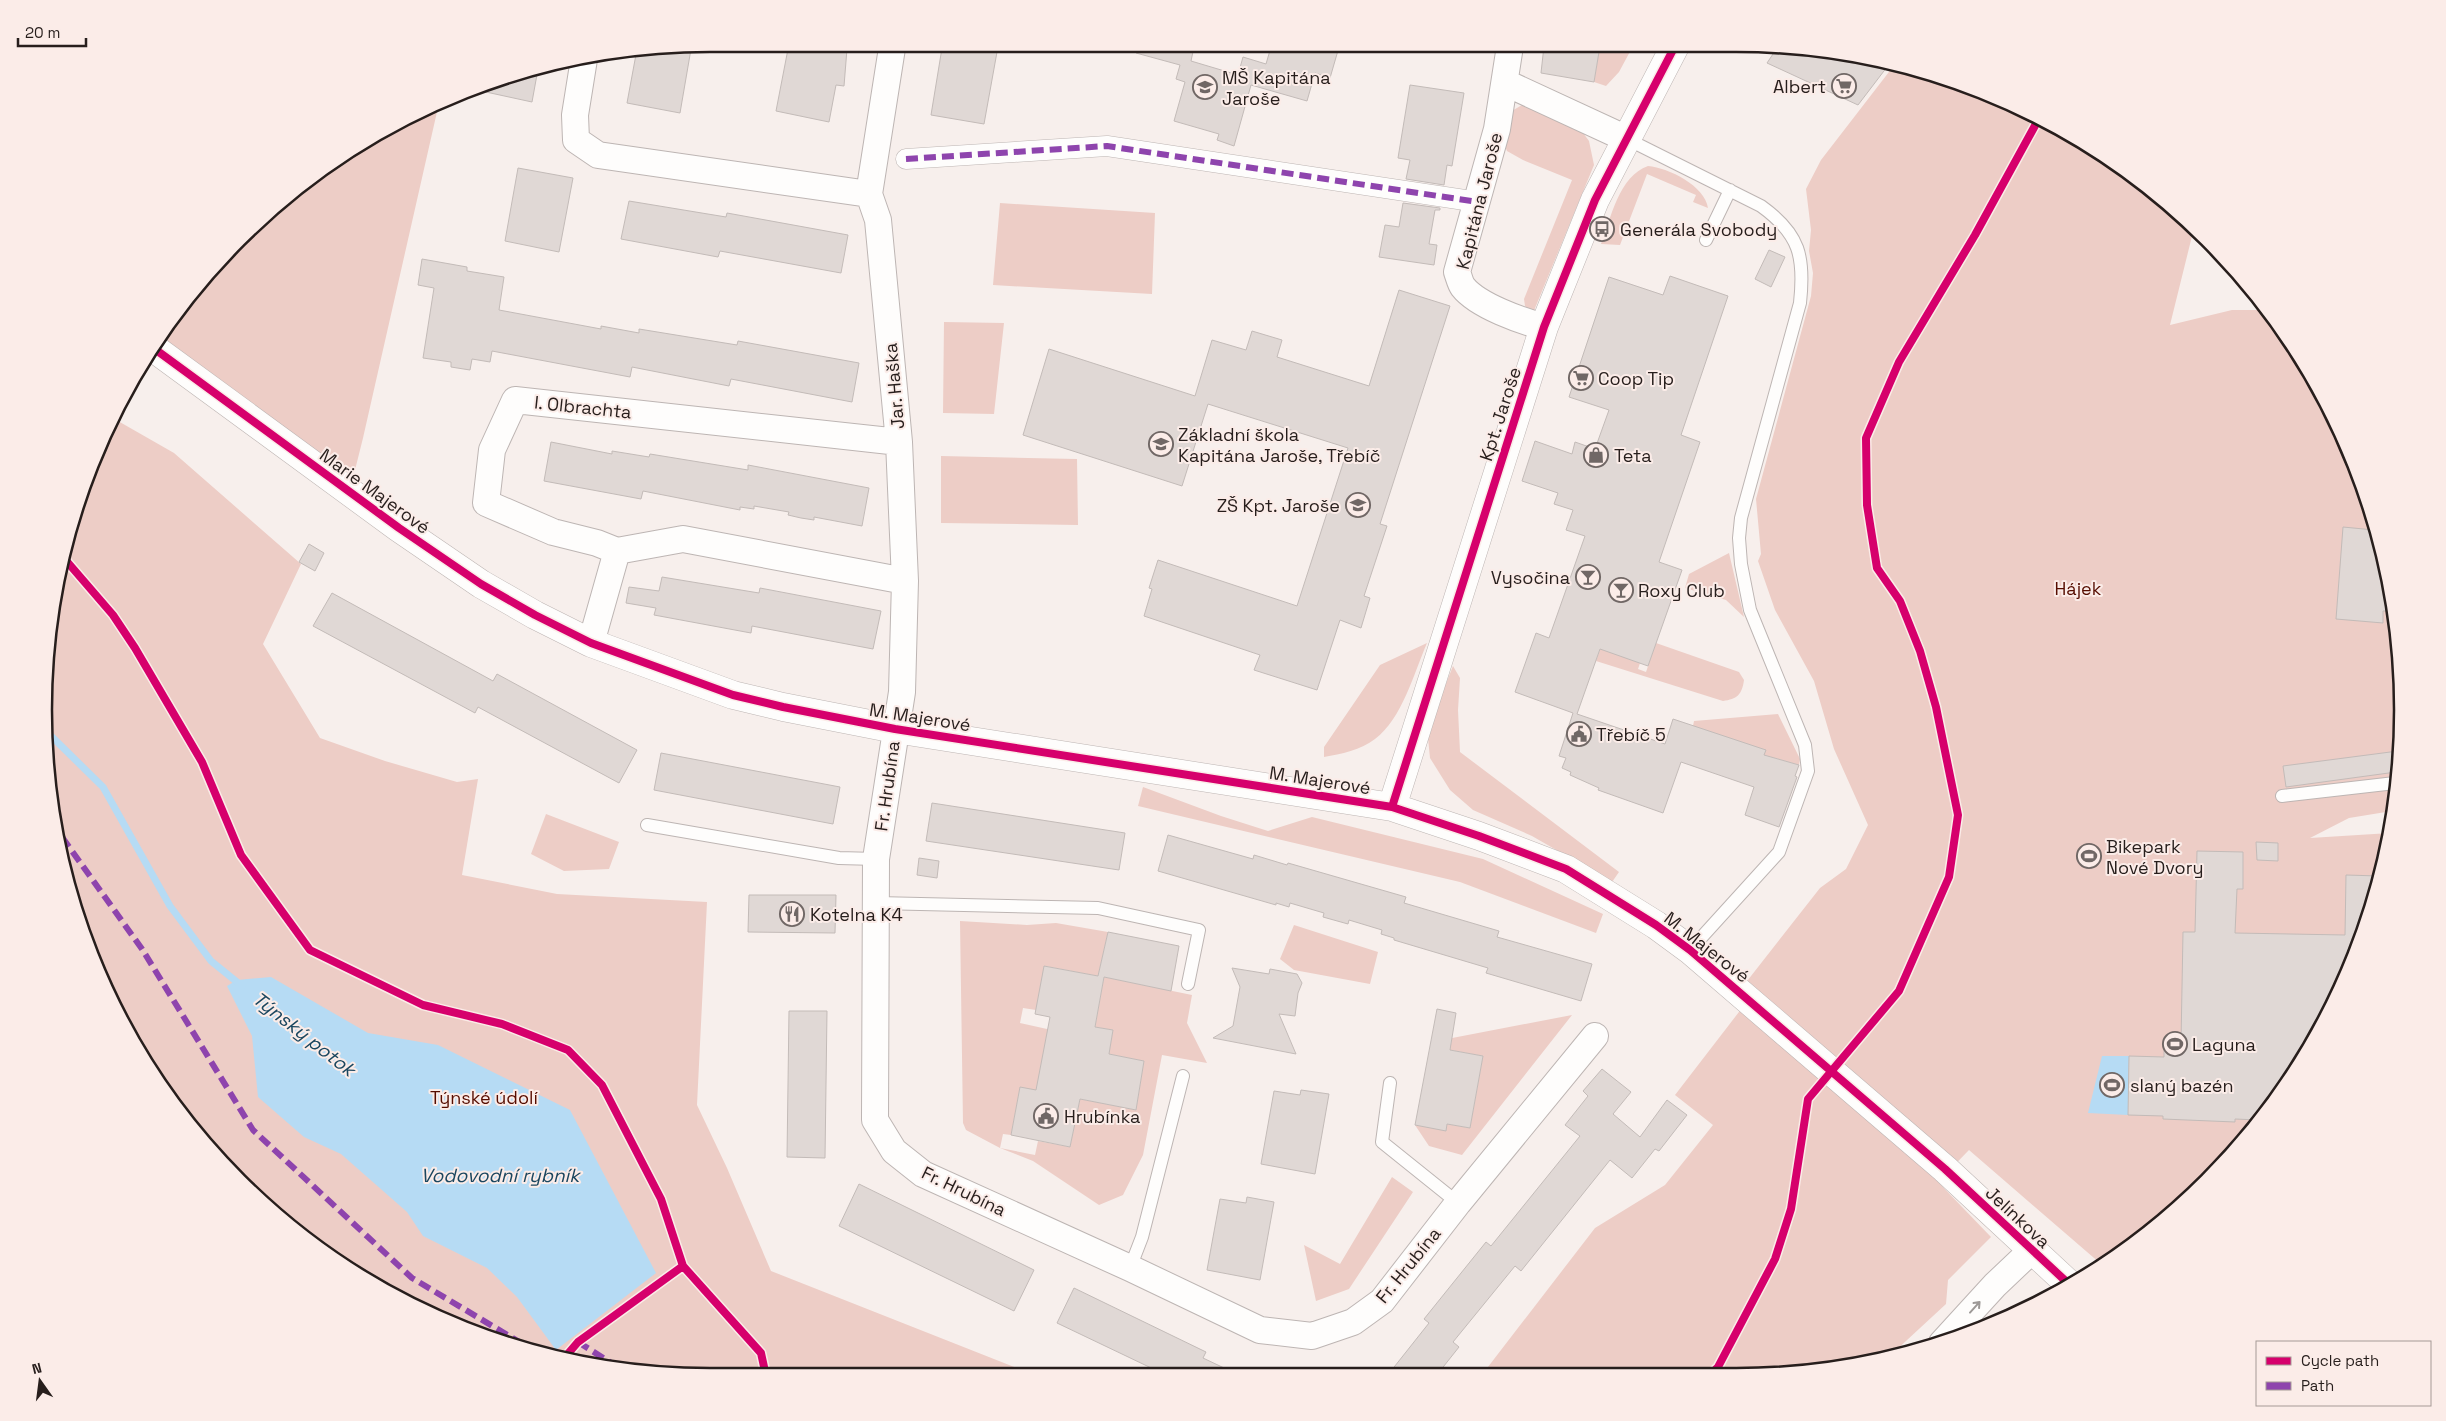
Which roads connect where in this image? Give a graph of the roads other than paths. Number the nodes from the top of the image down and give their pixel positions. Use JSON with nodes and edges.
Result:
{"nodes":[{"id":1,"x":891,"y":52,"type":"edge"},
{"id":2,"x":1509,"y":52,"type":"edge"},
{"id":3,"x":1672,"y":52,"type":"edge"},
{"id":4,"x":583,"y":65,"type":"edge"},
{"id":5,"x":1506,"y":83,"type":"junction"},
{"id":6,"x":1627,"y":139,"type":"junction"},
{"id":7,"x":906,"y":158,"type":"dead end"},
{"id":8,"x":1730,"y":190,"type":"junction"},
{"id":9,"x":869,"y":194,"type":"junction"},
{"id":10,"x":1478,"y":202,"type":"junction"},
{"id":11,"x":1706,"y":240,"type":"dead end"},
{"id":12,"x":1544,"y":327,"type":"junction"},
{"id":13,"x":159,"y":352,"type":"edge"},
{"id":14,"x":899,"y":442,"type":"junction"},
{"id":15,"x":617,"y":551,"type":"junction"},
{"id":16,"x":905,"y":581,"type":"junction"},
{"id":17,"x":591,"y":643,"type":"junction"},
{"id":18,"x":895,"y":729,"type":"junction"},
{"id":19,"x":2389,"y":784,"type":"edge"},
{"id":20,"x":2282,"y":796,"type":"dead end"},
{"id":21,"x":1392,"y":807,"type":"junction"},
{"id":22,"x":647,"y":825,"type":"dead end"},
{"id":23,"x":876,"y":859,"type":"junction"},
{"id":24,"x":877,"y":903,"type":"junction"},
{"id":25,"x":1690,"y":950,"type":"junction"},
{"id":26,"x":1188,"y":984,"type":"dead end"},
{"id":27,"x":1595,"y":1036,"type":"dead end"},
{"id":28,"x":1183,"y":1076,"type":"dead end"},
{"id":29,"x":1390,"y":1083,"type":"dead end"},
{"id":30,"x":1945,"y":1169,"type":"joint"},
{"id":31,"x":1458,"y":1203,"type":"junction"},
{"id":32,"x":2032,"y":1250,"type":"junction"},
{"id":33,"x":1130,"y":1268,"type":"junction"},
{"id":34,"x":2064,"y":1280,"type":"edge"},
{"id":35,"x":1952,"y":1332,"type":"edge"}],
"edges":[{"from":1,"to":9,"type":"street","name":"Jar. Haška"},
{"from":2,"to":5,"type":"street","name":"Kapitána Jaroše"},
{"from":3,"to":6,"type":"street","name":"Kpt. Jaroše"},
{"from":4,"to":9,"type":"street"},
{"from":5,"to":6,"type":"street"},
{"from":5,"to":10,"type":"street","name":"Kapitána Jaroše"},
{"from":6,"to":8,"type":"lane"},
{"from":6,"to":12,"type":"street","name":"Kpt. Jaroše"},
{"from":7,"to":10,"type":"street"},
{"from":8,"to":11,"type":"lane"},
{"from":8,"to":25,"type":"lane"},
{"from":9,"to":14,"type":"street","name":"Jar. Haška"},
{"from":10,"to":12,"type":"street","name":"Kapitána Jaroše"},
{"from":12,"to":21,"type":"street","name":"Kpt. Jaroše"},
{"from":13,"to":17,"type":"street","name":"Marie Majerové"},
{"from":14,"to":15,"type":"street","name":"I. Olbrachta"},
{"from":14,"to":16,"type":"street","name":"Jar. Haška"},
{"from":15,"to":16,"type":"street"},
{"from":15,"to":17,"type":"street"},
{"from":16,"to":18,"type":"street","name":"Jar. Haška"},
{"from":17,"to":18,"type":"street","name":"M. Majerové"},
{"from":18,"to":21,"type":"street","name":"M. Majerové"},
{"from":18,"to":23,"type":"street","name":"Fr. Hrubína"},
{"from":19,"to":20,"type":"lane"},
{"from":21,"to":25,"type":"street","name":"M. Majerové"},
{"from":22,"to":23,"type":"lane"},
{"from":23,"to":24,"type":"street","name":"Fr. Hrubína"},
{"from":24,"to":26,"type":"lane"},
{"from":24,"to":33,"type":"street","name":"Fr. Hrubína"},
{"from":25,"to":30,"type":"street","name":"M. Majerové"},
{"from":27,"to":31,"type":"street","name":"Fr. Hrubína"},
{"from":28,"to":33,"type":"lane"},
{"from":29,"to":31,"type":"lane"},
{"from":30,"to":32,"type":"street","name":"Jelínkova"},
{"from":31,"to":33,"type":"street","name":"Fr. Hrubína"},
{"from":32,"to":34,"type":"street","name":"Jelínkova"},
{"from":35,"to":32,"type":"street","one_way":true}]}
